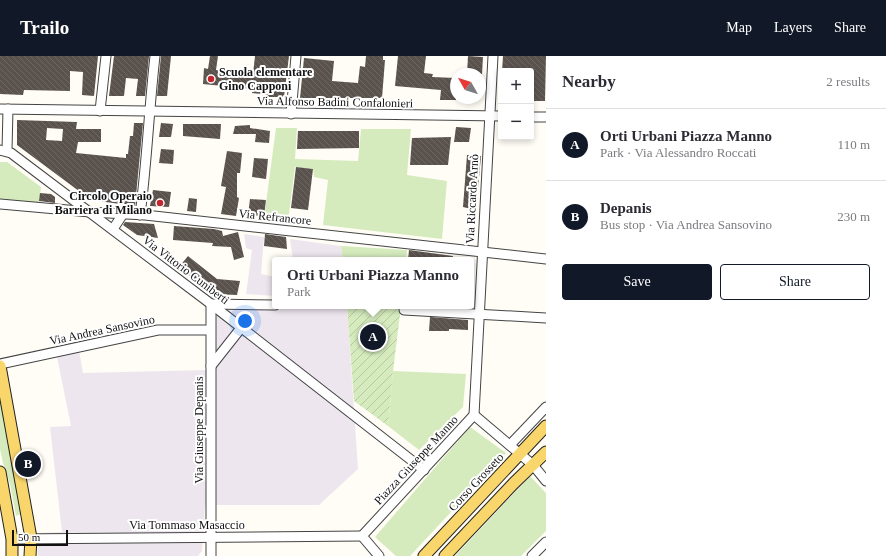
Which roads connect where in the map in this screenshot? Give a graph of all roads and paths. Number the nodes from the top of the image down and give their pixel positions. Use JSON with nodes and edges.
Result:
{"nodes":[{"id":1,"x":106,"y":56,"type":"edge"},
{"id":2,"x":156,"y":56,"type":"edge"},
{"id":3,"x":296,"y":56,"type":"edge"},
{"id":4,"x":493,"y":56,"type":"edge"},
{"id":5,"x":4,"y":109,"type":"edge"},
{"id":6,"x":100,"y":111,"type":"junction"},
{"id":7,"x":151,"y":112,"type":"junction"},
{"id":8,"x":291,"y":114,"type":"junction"},
{"id":9,"x":489,"y":116,"type":"junction"},
{"id":10,"x":498,"y":116,"type":"edge"},
{"id":11,"x":534,"y":117,"type":"edge"},
{"id":12,"x":546,"y":117,"type":"edge"},
{"id":13,"x":4,"y":150,"type":"edge"},
{"id":14,"x":0,"y":204,"type":"edge"},
{"id":15,"x":90,"y":212,"type":"junction"},
{"id":16,"x":123,"y":214,"type":"junction"},
{"id":17,"x":140,"y":215,"type":"junction"},
{"id":18,"x":113,"y":230,"type":"junction"},
{"id":19,"x":481,"y":252,"type":"junction"},
{"id":20,"x":546,"y":259,"type":"edge"},
{"id":21,"x":211,"y":304,"type":"junction"},
{"id":22,"x":272,"y":305,"type":"edge"},
{"id":23,"x":404,"y":310,"type":"dead end"},
{"id":24,"x":479,"y":314,"type":"junction"},
{"id":25,"x":546,"y":318,"type":"edge"},
{"id":26,"x":241,"y":328,"type":"junction"},
{"id":27,"x":210,"y":330,"type":"junction"},
{"id":28,"x":0,"y":365,"type":"edge"},
{"id":29,"x":211,"y":366,"type":"junction"},
{"id":30,"x":546,"y":406,"type":"edge"},
{"id":31,"x":474,"y":415,"type":"junction"},
{"id":32,"x":546,"y":426,"type":"edge"},
{"id":33,"x":510,"y":445,"type":"junction"},
{"id":34,"x":546,"y":452,"type":"edge"},
{"id":35,"x":520,"y":454,"type":"junction"},
{"id":36,"x":533,"y":465,"type":"junction"},
{"id":37,"x":424,"y":470,"type":"junction"},
{"id":38,"x":0,"y":472,"type":"edge"},
{"id":39,"x":545,"y":478,"type":"edge"},
{"id":40,"x":362,"y":536,"type":"junction"},
{"id":41,"x":211,"y":537,"type":"junction"},
{"id":42,"x":31,"y":538,"type":"junction"},
{"id":43,"x":12,"y":539,"type":"junction"},
{"id":44,"x":546,"y":542,"type":"edge"},
{"id":45,"x":536,"y":555,"type":"edge"},
{"id":46,"x":12,"y":556,"type":"edge"},
{"id":47,"x":30,"y":556,"type":"edge"},
{"id":48,"x":211,"y":556,"type":"edge"},
{"id":49,"x":379,"y":556,"type":"edge"},
{"id":50,"x":424,"y":556,"type":"edge"},
{"id":51,"x":445,"y":556,"type":"edge"}],
"edges":[{"from":1,"to":6,"type":"street"},
{"from":2,"to":7,"type":"street"},
{"from":3,"to":8,"type":"street"},
{"from":4,"to":9,"type":"street","name":"Via Riccardo Arnò"},
{"from":5,"to":6,"type":"street","name":"Via Alfonso Badini Confalonieri"},
{"from":5,"to":13,"type":"street","name":"Via Vittorio Cuniberti"},
{"from":6,"to":7,"type":"street","name":"Via Alfonso Badini Confalonieri"},
{"from":7,"to":8,"type":"street","name":"Via Alfonso Badini Confalonieri"},
{"from":7,"to":17,"type":"street"},
{"from":8,"to":9,"type":"street","name":"Via Alfonso Badini Confalonieri"},
{"from":9,"to":10,"type":"street","name":"Via Alfonso Badini Confalonieri"},
{"from":9,"to":19,"type":"street","name":"Via Riccardo Arnò"},
{"from":11,"to":12,"type":"street"},
{"from":13,"to":15,"type":"street","name":"Via Vittorio Cuniberti"},
{"from":14,"to":15,"type":"street","name":"Via Refrancore"},
{"from":15,"to":16,"type":"street","name":"Via Refrancore"},
{"from":15,"to":18,"type":"street","name":"Via Vittorio Cuniberti"},
{"from":16,"to":17,"type":"street","name":"Via Refrancore"},
{"from":16,"to":18,"type":"street"},
{"from":17,"to":19,"type":"street","name":"Via Refrancore"},
{"from":18,"to":21,"type":"street","name":"Via Vittorio Cuniberti"},
{"from":19,"to":20,"type":"street","name":"Via Refrancore"},
{"from":19,"to":24,"type":"street","name":"Via Riccardo Arnò"},
{"from":21,"to":22,"type":"street"},
{"from":21,"to":26,"type":"street","name":"Via Vittorio Cuniberti"},
{"from":21,"to":27,"type":"street","name":"Via Giuseppe Depanis"},
{"from":23,"to":24,"type":"street"},
{"from":24,"to":25,"type":"street"},
{"from":24,"to":31,"type":"street","name":"Via Riccardo Arnò"},
{"from":26,"to":29,"type":"street"},
{"from":26,"to":37,"type":"street","name":"Via Vittorio Cuniberti"},
{"from":27,"to":28,"type":"street","name":"Via Andrea Sansovino"},
{"from":27,"to":29,"type":"street","name":"Via Giuseppe Depanis"},
{"from":28,"to":42,"type":"main road","name":"Via Andrea Sansovino"},
{"from":29,"to":41,"type":"street","name":"Via Giuseppe Depanis"},
{"from":30,"to":33,"type":"street","name":"Corso Grosseto"},
{"from":31,"to":33,"type":"street","name":"Piazza Giuseppe Manno"},
{"from":31,"to":37,"type":"street","name":"Piazza Giuseppe Manno"},
{"from":32,"to":35,"type":"main road","name":"Corso Grosseto"},
{"from":33,"to":35,"type":"street","name":"Piazza Giuseppe Manno"},
{"from":34,"to":36,"type":"main road"},
{"from":35,"to":36,"type":"street","name":"Piazza Giuseppe Manno"},
{"from":35,"to":50,"type":"main road","name":"Corso Grosseto"},
{"from":36,"to":39,"type":"street","name":"Piazza Giuseppe Manno"},
{"from":36,"to":51,"type":"main road"},
{"from":37,"to":40,"type":"street","name":"Piazza Giuseppe Manno"},
{"from":38,"to":43,"type":"main road"},
{"from":40,"to":41,"type":"street","name":"Via Tommaso Masaccio"},
{"from":40,"to":49,"type":"street"},
{"from":41,"to":42,"type":"street","name":"Via Tommaso Masaccio"},
{"from":41,"to":48,"type":"street","name":"Via Giuseppe Depanis"},
{"from":42,"to":43,"type":"street","name":"Via Tommaso Masaccio"},
{"from":42,"to":47,"type":"main road","name":"Via Andrea Sansovino"},
{"from":43,"to":46,"type":"main road"},
{"from":44,"to":45,"type":"street"}]}
